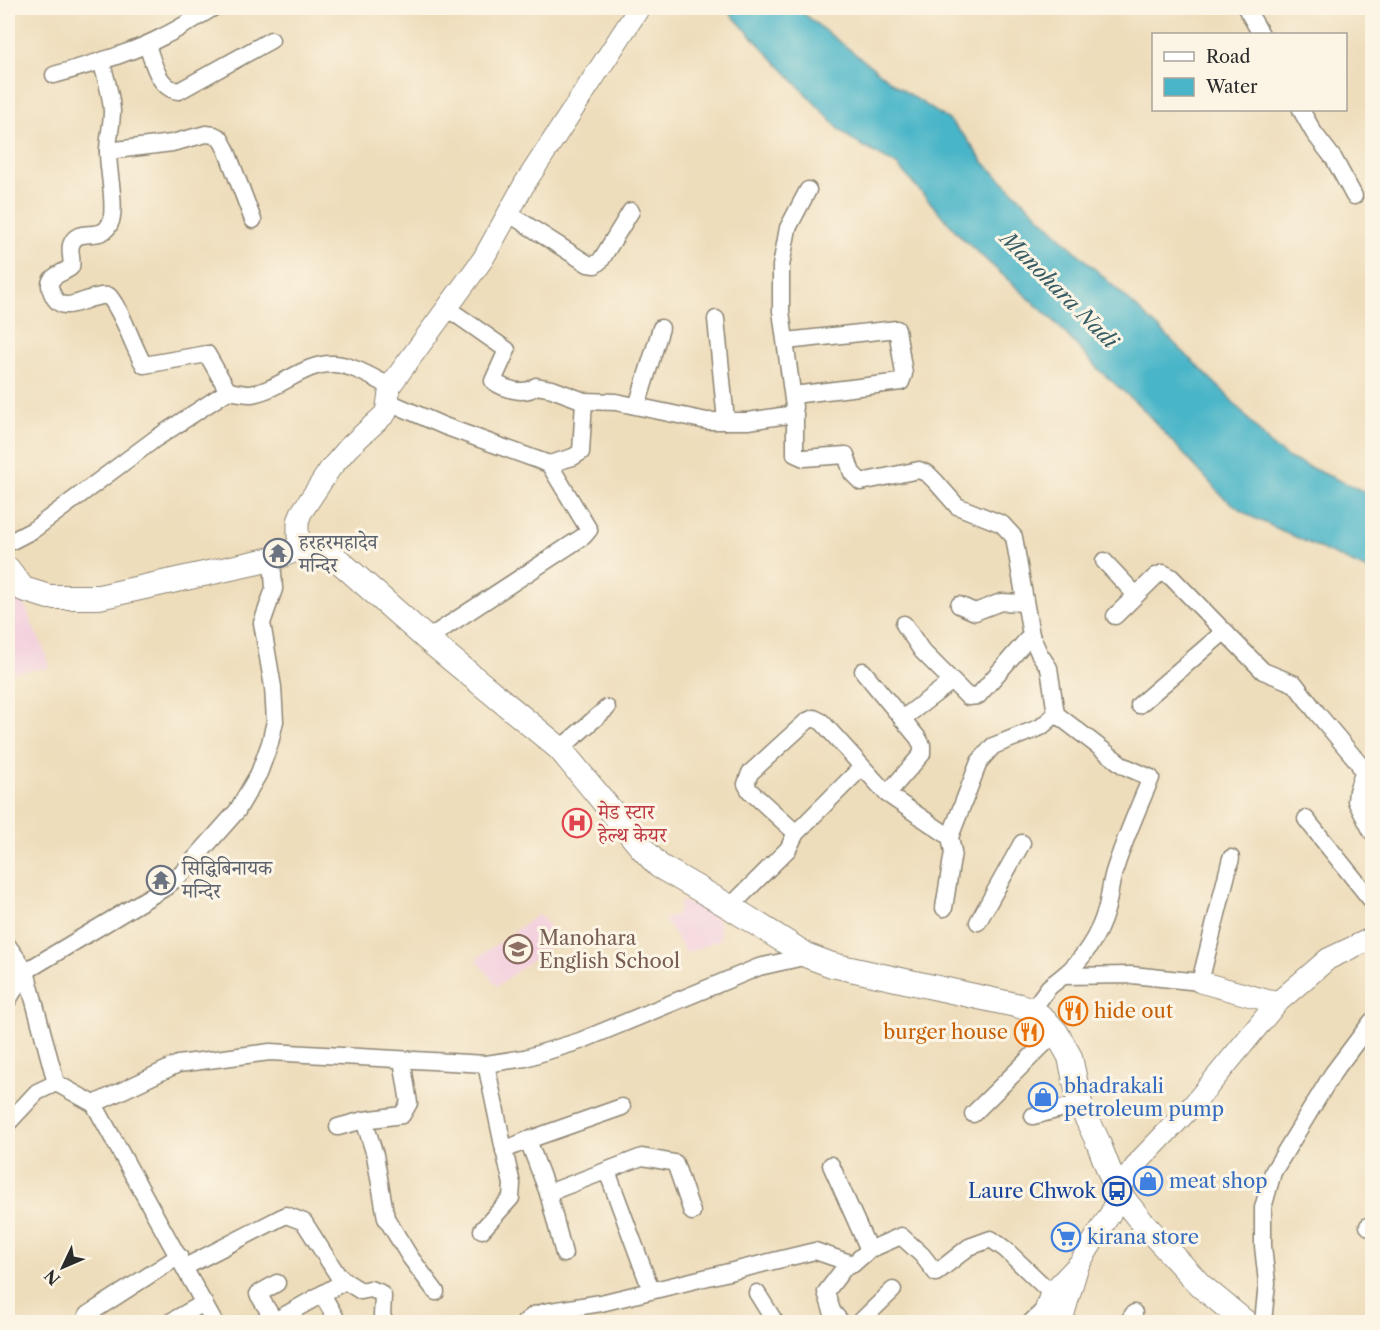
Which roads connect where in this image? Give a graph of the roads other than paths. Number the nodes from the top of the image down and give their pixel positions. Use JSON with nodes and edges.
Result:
{"nodes":[{"id":1,"x":213,"y":8,"type":"edge"},
{"id":2,"x":639,"y":8,"type":"edge"},
{"id":3,"x":1246,"y":8,"type":"edge"},
{"id":4,"x":1260,"y":33,"type":"edge"},
{"id":5,"x":271,"y":40,"type":"dead end"},
{"id":6,"x":147,"y":45,"type":"junction"},
{"id":7,"x":101,"y":61,"type":"junction"},
{"id":8,"x":54,"y":75,"type":"dead end"},
{"id":9,"x":1302,"y":111,"type":"edge"},
{"id":10,"x":108,"y":151,"type":"junction"},
{"id":11,"x":808,"y":190,"type":"dead end"},
{"id":12,"x":1354,"y":196,"type":"dead end"},
{"id":13,"x":631,"y":211,"type":"dead end"},
{"id":14,"x":508,"y":213,"type":"junction"},
{"id":15,"x":253,"y":220,"type":"dead end"},
{"id":16,"x":447,"y":308,"type":"junction"},
{"id":17,"x":716,"y":319,"type":"dead end"},
{"id":18,"x":661,"y":328,"type":"dead end"},
{"id":19,"x":786,"y":341,"type":"junction"},
{"id":20,"x":228,"y":391,"type":"junction"},
{"id":21,"x":390,"y":394,"type":"junction"},
{"id":22,"x":793,"y":395,"type":"junction"},
{"id":23,"x":584,"y":401,"type":"junction"},
{"id":24,"x":637,"y":406,"type":"junction"},
{"id":25,"x":795,"y":414,"type":"junction"},
{"id":26,"x":726,"y":421,"type":"junction"},
{"id":27,"x":549,"y":464,"type":"junction"},
{"id":28,"x":8,"y":543,"type":"edge"},
{"id":29,"x":302,"y":547,"type":"junction"},
{"id":30,"x":272,"y":558,"type":"junction"},
{"id":31,"x":1104,"y":561,"type":"dead end"},
{"id":32,"x":8,"y":569,"type":"edge"},
{"id":33,"x":15,"y":589,"type":"edge"},
{"id":34,"x":1136,"y":595,"type":"junction"},
{"id":35,"x":1024,"y":603,"type":"junction"},
{"id":36,"x":959,"y":605,"type":"dead end"},
{"id":37,"x":1115,"y":616,"type":"dead end"},
{"id":38,"x":904,"y":624,"type":"dead end"},
{"id":39,"x":1225,"y":631,"type":"junction"},
{"id":40,"x":1031,"y":636,"type":"junction"},
{"id":41,"x":427,"y":639,"type":"junction"},
{"id":42,"x":863,"y":671,"type":"dead end"},
{"id":43,"x":951,"y":682,"type":"junction"},
{"id":44,"x":1139,"y":705,"type":"dead end"},
{"id":45,"x":607,"y":708,"type":"dead end"},
{"id":46,"x":1056,"y":714,"type":"junction"},
{"id":47,"x":902,"y":719,"type":"junction"},
{"id":48,"x":560,"y":749,"type":"junction"},
{"id":49,"x":862,"y":767,"type":"junction"},
{"id":50,"x":886,"y":794,"type":"junction"},
{"id":51,"x":1306,"y":819,"type":"dead end"},
{"id":52,"x":1372,"y":832,"type":"edge"},
{"id":53,"x":796,"y":833,"type":"junction"},
{"id":54,"x":950,"y":837,"type":"junction"},
{"id":55,"x":1022,"y":843,"type":"dead end"},
{"id":56,"x":1232,"y":858,"type":"dead end"},
{"id":57,"x":1372,"y":901,"type":"edge"},
{"id":58,"x":730,"y":907,"type":"junction"},
{"id":59,"x":944,"y":908,"type":"dead end"},
{"id":60,"x":978,"y":922,"type":"dead end"},
{"id":61,"x":1372,"y":938,"type":"edge"},
{"id":62,"x":8,"y":946,"type":"edge"},
{"id":63,"x":808,"y":956,"type":"junction"},
{"id":64,"x":26,"y":971,"type":"junction"},
{"id":65,"x":1064,"y":976,"type":"junction"},
{"id":66,"x":1200,"y":982,"type":"junction"},
{"id":67,"x":8,"y":1000,"type":"edge"},
{"id":68,"x":1277,"y":1003,"type":"junction"},
{"id":69,"x":1032,"y":1010,"type":"junction"},
{"id":70,"x":1372,"y":1021,"type":"edge"},
{"id":71,"x":1056,"y":1032,"type":"junction"},
{"id":72,"x":402,"y":1060,"type":"junction"},
{"id":73,"x":486,"y":1064,"type":"junction"},
{"id":74,"x":56,"y":1083,"type":"junction"},
{"id":75,"x":94,"y":1104,"type":"junction"},
{"id":76,"x":1080,"y":1104,"type":"junction"},
{"id":77,"x":622,"y":1107,"type":"dead end"},
{"id":78,"x":973,"y":1114,"type":"dead end"},
{"id":79,"x":1033,"y":1116,"type":"dead end"},
{"id":80,"x":364,"y":1120,"type":"junction"},
{"id":81,"x":8,"y":1124,"type":"edge"},
{"id":82,"x":338,"y":1127,"type":"dead end"},
{"id":83,"x":528,"y":1140,"type":"junction"},
{"id":84,"x":504,"y":1150,"type":"junction"},
{"id":85,"x":831,"y":1165,"type":"dead end"},
{"id":86,"x":607,"y":1171,"type":"junction"},
{"id":87,"x":1117,"y":1191,"type":"junction"},
{"id":88,"x":548,"y":1193,"type":"junction"},
{"id":89,"x":692,"y":1212,"type":"dead end"},
{"id":90,"x":482,"y":1230,"type":"dead end"},
{"id":91,"x":869,"y":1250,"type":"junction"},
{"id":92,"x":564,"y":1254,"type":"dead end"},
{"id":93,"x":182,"y":1262,"type":"junction"},
{"id":94,"x":853,"y":1264,"type":"junction"},
{"id":95,"x":1079,"y":1264,"type":"junction"},
{"id":96,"x":345,"y":1281,"type":"junction"},
{"id":97,"x":277,"y":1283,"type":"dead end"},
{"id":98,"x":651,"y":1290,"type":"junction"},
{"id":99,"x":892,"y":1290,"type":"dead end"},
{"id":100,"x":436,"y":1292,"type":"dead end"},
{"id":101,"x":757,"y":1293,"type":"dead end"},
{"id":102,"x":322,"y":1294,"type":"junction"},
{"id":103,"x":204,"y":1303,"type":"junction"},
{"id":104,"x":1051,"y":1311,"type":"edge"},
{"id":105,"x":87,"y":1315,"type":"dead end"},
{"id":106,"x":274,"y":1321,"type":"edge"},
{"id":107,"x":170,"y":1323,"type":"edge"},
{"id":108,"x":214,"y":1323,"type":"edge"},
{"id":109,"x":338,"y":1323,"type":"edge"},
{"id":110,"x":385,"y":1323,"type":"edge"},
{"id":111,"x":525,"y":1323,"type":"edge"},
{"id":112,"x":775,"y":1323,"type":"edge"},
{"id":113,"x":841,"y":1323,"type":"edge"},
{"id":114,"x":860,"y":1323,"type":"edge"},
{"id":115,"x":1031,"y":1323,"type":"edge"},
{"id":116,"x":1245,"y":1323,"type":"edge"},
{"id":117,"x":1263,"y":1323,"type":"edge"}],
"edges":[{"from":1,"to":6,"type":"street"},
{"from":2,"to":14,"type":"street"},
{"from":3,"to":4,"type":"street"},
{"from":5,"to":6,"type":"street"},
{"from":6,"to":7,"type":"street"},
{"from":7,"to":8,"type":"street"},
{"from":7,"to":10,"type":"street"},
{"from":9,"to":12,"type":"street"},
{"from":10,"to":15,"type":"street"},
{"from":10,"to":20,"type":"street"},
{"from":11,"to":19,"type":"street"},
{"from":13,"to":14,"type":"street"},
{"from":14,"to":16,"type":"street"},
{"from":16,"to":21,"type":"street"},
{"from":16,"to":23,"type":"street"},
{"from":17,"to":26,"type":"street"},
{"from":18,"to":24,"type":"street"},
{"from":19,"to":22,"type":"street"},
{"from":19,"to":22,"type":"street"},
{"from":20,"to":21,"type":"street"},
{"from":20,"to":28,"type":"street"},
{"from":21,"to":27,"type":"street"},
{"from":21,"to":29,"type":"street"},
{"from":22,"to":25,"type":"street"},
{"from":23,"to":24,"type":"street"},
{"from":23,"to":27,"type":"street"},
{"from":24,"to":26,"type":"street"},
{"from":25,"to":26,"type":"street"},
{"from":25,"to":35,"type":"street"},
{"from":27,"to":41,"type":"street"},
{"from":29,"to":30,"type":"main road"},
{"from":29,"to":41,"type":"main road"},
{"from":30,"to":33,"type":"main road"},
{"from":30,"to":64,"type":"street"},
{"from":31,"to":34,"type":"street"},
{"from":32,"to":33,"type":"main road"},
{"from":34,"to":37,"type":"street"},
{"from":34,"to":39,"type":"street"},
{"from":35,"to":36,"type":"street"},
{"from":35,"to":40,"type":"street"},
{"from":38,"to":43,"type":"street"},
{"from":39,"to":44,"type":"street"},
{"from":39,"to":52,"type":"street"},
{"from":40,"to":43,"type":"street"},
{"from":40,"to":46,"type":"street"},
{"from":41,"to":48,"type":"main road"},
{"from":42,"to":47,"type":"street"},
{"from":43,"to":47,"type":"street"},
{"from":45,"to":48,"type":"street"},
{"from":46,"to":54,"type":"street"},
{"from":46,"to":65,"type":"street"},
{"from":47,"to":50,"type":"street"},
{"from":48,"to":58,"type":"main road"},
{"from":49,"to":50,"type":"street"},
{"from":49,"to":53,"type":"street"},
{"from":49,"to":53,"type":"street"},
{"from":50,"to":54,"type":"street"},
{"from":51,"to":57,"type":"street"},
{"from":53,"to":58,"type":"street"},
{"from":54,"to":59,"type":"street"},
{"from":55,"to":60,"type":"street"},
{"from":56,"to":66,"type":"street"},
{"from":58,"to":63,"type":"main road"},
{"from":61,"to":68,"type":"street"},
{"from":62,"to":64,"type":"street"},
{"from":63,"to":69,"type":"main road"},
{"from":63,"to":73,"type":"street"},
{"from":64,"to":67,"type":"street"},
{"from":64,"to":74,"type":"street"},
{"from":65,"to":66,"type":"street"},
{"from":65,"to":69,"type":"street"},
{"from":66,"to":68,"type":"street"},
{"from":68,"to":87,"type":"street"},
{"from":69,"to":71,"type":"main road"},
{"from":70,"to":117,"type":"street"},
{"from":71,"to":76,"type":"main road"},
{"from":71,"to":78,"type":"street"},
{"from":72,"to":73,"type":"street"},
{"from":72,"to":75,"type":"street"},
{"from":72,"to":80,"type":"street"},
{"from":73,"to":84,"type":"street"},
{"from":74,"to":75,"type":"street"},
{"from":74,"to":81,"type":"street"},
{"from":75,"to":93,"type":"street"},
{"from":76,"to":79,"type":"street"},
{"from":76,"to":87,"type":"main road"},
{"from":77,"to":83,"type":"street"},
{"from":80,"to":82,"type":"street"},
{"from":80,"to":100,"type":"street"},
{"from":83,"to":84,"type":"street"},
{"from":83,"to":88,"type":"street"},
{"from":84,"to":90,"type":"street"},
{"from":85,"to":91,"type":"street"},
{"from":86,"to":88,"type":"street"},
{"from":86,"to":89,"type":"street"},
{"from":86,"to":98,"type":"street"},
{"from":87,"to":95,"type":"street"},
{"from":87,"to":116,"type":"main road"},
{"from":88,"to":92,"type":"street"},
{"from":91,"to":94,"type":"street"},
{"from":91,"to":104,"type":"street"},
{"from":93,"to":96,"type":"street"},
{"from":93,"to":103,"type":"street"},
{"from":93,"to":105,"type":"street"},
{"from":94,"to":98,"type":"street"},
{"from":94,"to":113,"type":"street"},
{"from":95,"to":104,"type":"street"},
{"from":95,"to":104,"type":"street"},
{"from":96,"to":102,"type":"street"},
{"from":96,"to":110,"type":"street"},
{"from":97,"to":106,"type":"street"},
{"from":98,"to":111,"type":"street"},
{"from":99,"to":114,"type":"street"},
{"from":101,"to":112,"type":"street"},
{"from":102,"to":106,"type":"street"},
{"from":102,"to":109,"type":"street"},
{"from":103,"to":107,"type":"street"},
{"from":103,"to":108,"type":"street"},
{"from":104,"to":115,"type":"street"}]}
